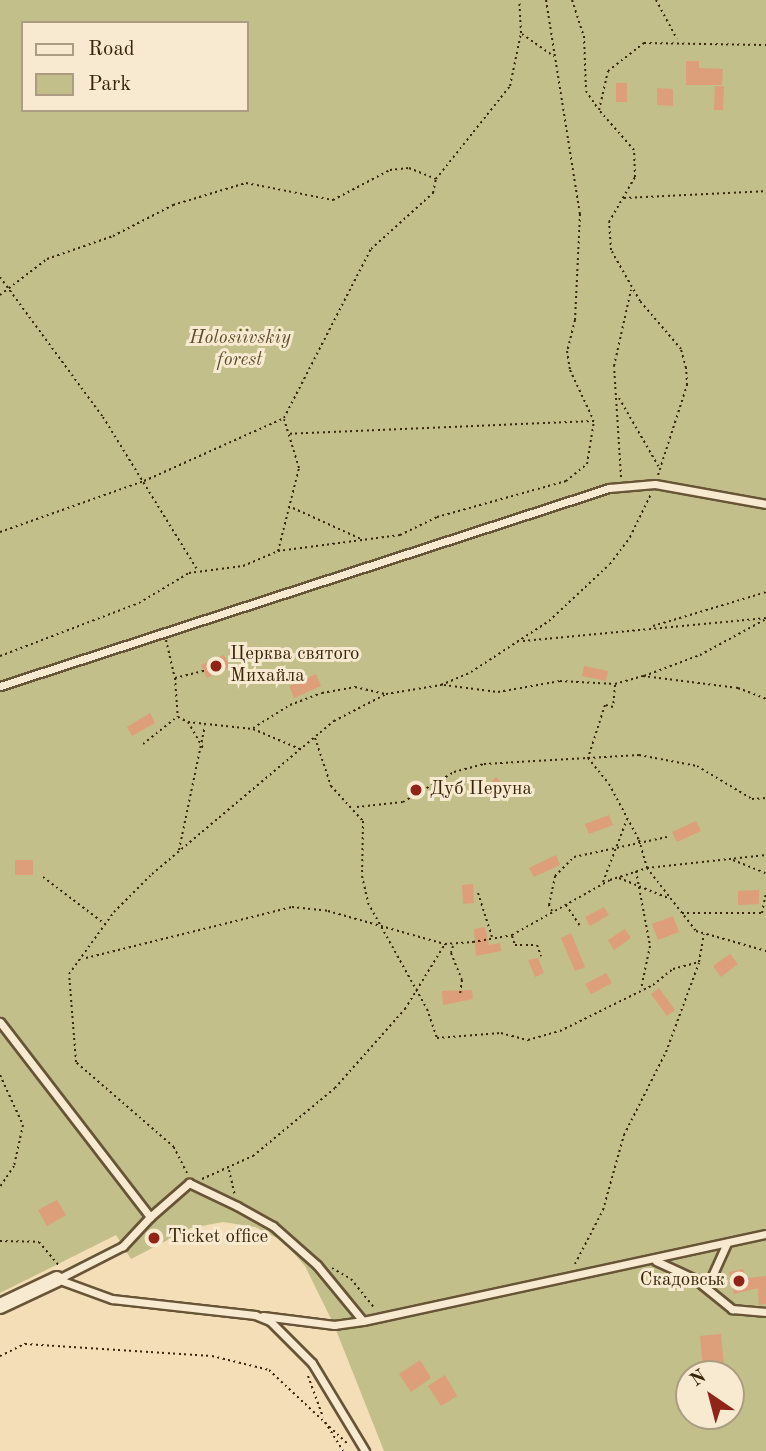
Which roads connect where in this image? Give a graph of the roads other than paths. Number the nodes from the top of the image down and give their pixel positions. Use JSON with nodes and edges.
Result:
{"nodes":[{"id":1,"x":766,"y":504,"type":"edge"},
{"id":2,"x":0,"y":686,"type":"edge"},
{"id":3,"x":0,"y":1022,"type":"edge"},
{"id":4,"x":150,"y":1217,"type":"junction"},
{"id":5,"x":766,"y":1234,"type":"edge"},
{"id":6,"x":727,"y":1243,"type":"junction"},
{"id":7,"x":655,"y":1260,"type":"junction"},
{"id":8,"x":61,"y":1278,"type":"junction"},
{"id":9,"x":707,"y":1287,"type":"junction"},
{"id":10,"x":0,"y":1306,"type":"edge"},
{"id":11,"x":766,"y":1312,"type":"edge"},
{"id":12,"x":255,"y":1315,"type":"junction"},
{"id":13,"x":363,"y":1321,"type":"junction"},
{"id":14,"x":365,"y":1451,"type":"edge"}],
"edges":[{"from":1,"to":2,"type":"lane"},
{"from":3,"to":4,"type":"lane"},
{"from":4,"to":8,"type":"lane"},
{"from":4,"to":13,"type":"lane"},
{"from":5,"to":6,"type":"lane"},
{"from":6,"to":7,"type":"lane"},
{"from":6,"to":9,"type":"lane"},
{"from":7,"to":9,"type":"lane"},
{"from":7,"to":13,"type":"lane"},
{"from":8,"to":10,"type":"street"},
{"from":8,"to":12,"type":"lane"},
{"from":9,"to":11,"type":"lane"},
{"from":12,"to":13,"type":"lane"},
{"from":12,"to":14,"type":"lane"}]}
